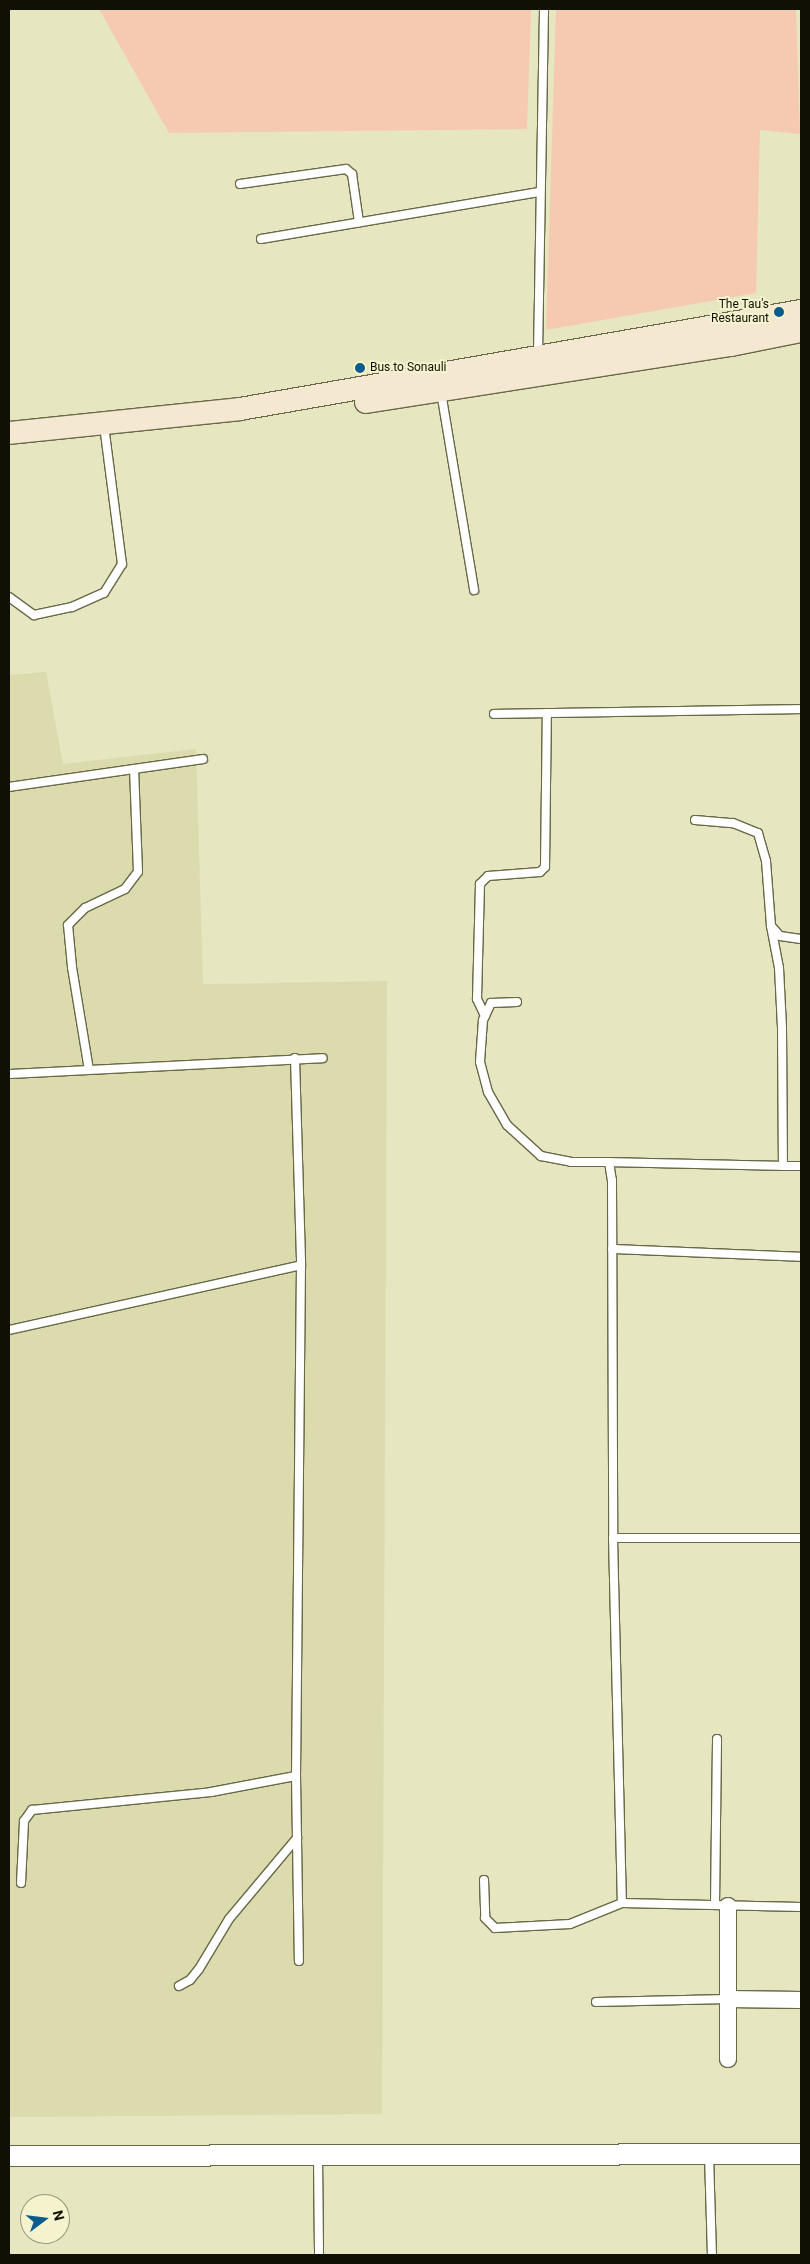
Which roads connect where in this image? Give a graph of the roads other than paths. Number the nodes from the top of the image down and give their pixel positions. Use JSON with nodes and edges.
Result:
{"nodes":[{"id":1,"x":544,"y":9,"type":"edge"},
{"id":2,"x":240,"y":184,"type":"dead end"},
{"id":3,"x":539,"y":192,"type":"junction"},
{"id":4,"x":360,"y":222,"type":"junction"},
{"id":5,"x":261,"y":239,"type":"dead end"},
{"id":6,"x":801,"y":311,"type":"edge"},
{"id":7,"x":801,"y":331,"type":"edge"},
{"id":8,"x":539,"y":366,"type":"junction"},
{"id":9,"x":440,"y":391,"type":"junction"},
{"id":10,"x":105,"y":430,"type":"junction"},
{"id":11,"x":9,"y":433,"type":"edge"},
{"id":12,"x":9,"y":447,"type":"edge"},
{"id":13,"x":474,"y":590,"type":"dead end"},
{"id":14,"x":9,"y":597,"type":"edge"},
{"id":15,"x":801,"y":709,"type":"edge"},
{"id":16,"x":547,"y":713,"type":"junction"},
{"id":17,"x":494,"y":714,"type":"dead end"},
{"id":18,"x":202,"y":759,"type":"dead end"},
{"id":19,"x":134,"y":769,"type":"junction"},
{"id":20,"x":9,"y":787,"type":"edge"},
{"id":21,"x":695,"y":820,"type":"dead end"},
{"id":22,"x":771,"y":926,"type":"junction"},
{"id":23,"x":801,"y":939,"type":"edge"},
{"id":24,"x":517,"y":1002,"type":"dead end"},
{"id":25,"x":485,"y":1016,"type":"junction"},
{"id":26,"x":295,"y":1058,"type":"junction"},
{"id":27,"x":324,"y":1058,"type":"dead end"},
{"id":28,"x":89,"y":1070,"type":"junction"},
{"id":29,"x":9,"y":1074,"type":"edge"},
{"id":30,"x":609,"y":1162,"type":"junction"},
{"id":31,"x":783,"y":1166,"type":"junction"},
{"id":32,"x":801,"y":1166,"type":"edge"},
{"id":33,"x":612,"y":1249,"type":"junction"},
{"id":34,"x":801,"y":1257,"type":"edge"},
{"id":35,"x":301,"y":1265,"type":"junction"},
{"id":36,"x":9,"y":1330,"type":"edge"},
{"id":37,"x":613,"y":1538,"type":"junction"},
{"id":38,"x":801,"y":1538,"type":"edge"},
{"id":39,"x":717,"y":1739,"type":"dead end"},
{"id":40,"x":296,"y":1776,"type":"junction"},
{"id":41,"x":297,"y":1838,"type":"junction"},
{"id":42,"x":484,"y":1880,"type":"dead end"},
{"id":43,"x":21,"y":1883,"type":"dead end"},
{"id":44,"x":622,"y":1903,"type":"junction"},
{"id":45,"x":722,"y":1905,"type":"junction"},
{"id":46,"x":801,"y":1907,"type":"edge"},
{"id":47,"x":299,"y":1961,"type":"dead end"},
{"id":48,"x":179,"y":1986,"type":"dead end"},
{"id":49,"x":728,"y":1999,"type":"junction"},
{"id":50,"x":801,"y":2000,"type":"edge"},
{"id":51,"x":596,"y":2002,"type":"dead end"},
{"id":52,"x":728,"y":2059,"type":"dead end"},
{"id":53,"x":318,"y":2154,"type":"junction"},
{"id":54,"x":709,"y":2154,"type":"junction"},
{"id":55,"x":801,"y":2154,"type":"edge"},
{"id":56,"x":9,"y":2156,"type":"edge"},
{"id":57,"x":319,"y":2255,"type":"edge"},
{"id":58,"x":712,"y":2255,"type":"edge"}],
"edges":[{"from":1,"to":3,"type":"lane"},
{"from":2,"to":4,"type":"lane"},
{"from":3,"to":4,"type":"lane"},
{"from":3,"to":8,"type":"lane"},
{"from":4,"to":5,"type":"lane"},
{"from":6,"to":8,"type":"main road"},
{"from":7,"to":8,"type":"main road"},
{"from":8,"to":9,"type":"main road"},
{"from":8,"to":10,"type":"main road"},
{"from":9,"to":10,"type":"main road"},
{"from":9,"to":13,"type":"lane"},
{"from":10,"to":11,"type":"main road"},
{"from":10,"to":12,"type":"main road"},
{"from":10,"to":14,"type":"lane"},
{"from":15,"to":16,"type":"lane"},
{"from":16,"to":17,"type":"lane"},
{"from":16,"to":25,"type":"lane"},
{"from":18,"to":19,"type":"lane"},
{"from":19,"to":20,"type":"lane"},
{"from":19,"to":28,"type":"lane"},
{"from":21,"to":22,"type":"lane"},
{"from":22,"to":23,"type":"lane"},
{"from":22,"to":31,"type":"lane"},
{"from":24,"to":25,"type":"lane"},
{"from":25,"to":30,"type":"lane"},
{"from":26,"to":27,"type":"lane"},
{"from":26,"to":28,"type":"lane"},
{"from":26,"to":35,"type":"lane"},
{"from":28,"to":29,"type":"lane"},
{"from":30,"to":31,"type":"lane"},
{"from":30,"to":33,"type":"lane"},
{"from":31,"to":32,"type":"lane"},
{"from":33,"to":34,"type":"lane"},
{"from":33,"to":37,"type":"lane"},
{"from":35,"to":36,"type":"lane"},
{"from":35,"to":40,"type":"lane"},
{"from":37,"to":38,"type":"lane"},
{"from":37,"to":44,"type":"lane"},
{"from":39,"to":45,"type":"lane"},
{"from":40,"to":41,"type":"lane"},
{"from":40,"to":43,"type":"lane"},
{"from":41,"to":47,"type":"lane"},
{"from":41,"to":48,"type":"lane"},
{"from":42,"to":44,"type":"lane"},
{"from":44,"to":45,"type":"lane"},
{"from":45,"to":46,"type":"lane"},
{"from":45,"to":49,"type":"street"},
{"from":49,"to":50,"type":"street"},
{"from":49,"to":51,"type":"lane"},
{"from":49,"to":52,"type":"street"},
{"from":53,"to":54,"type":"street"},
{"from":53,"to":56,"type":"street"},
{"from":53,"to":57,"type":"lane"},
{"from":54,"to":55,"type":"street"},
{"from":54,"to":58,"type":"lane"}]}
